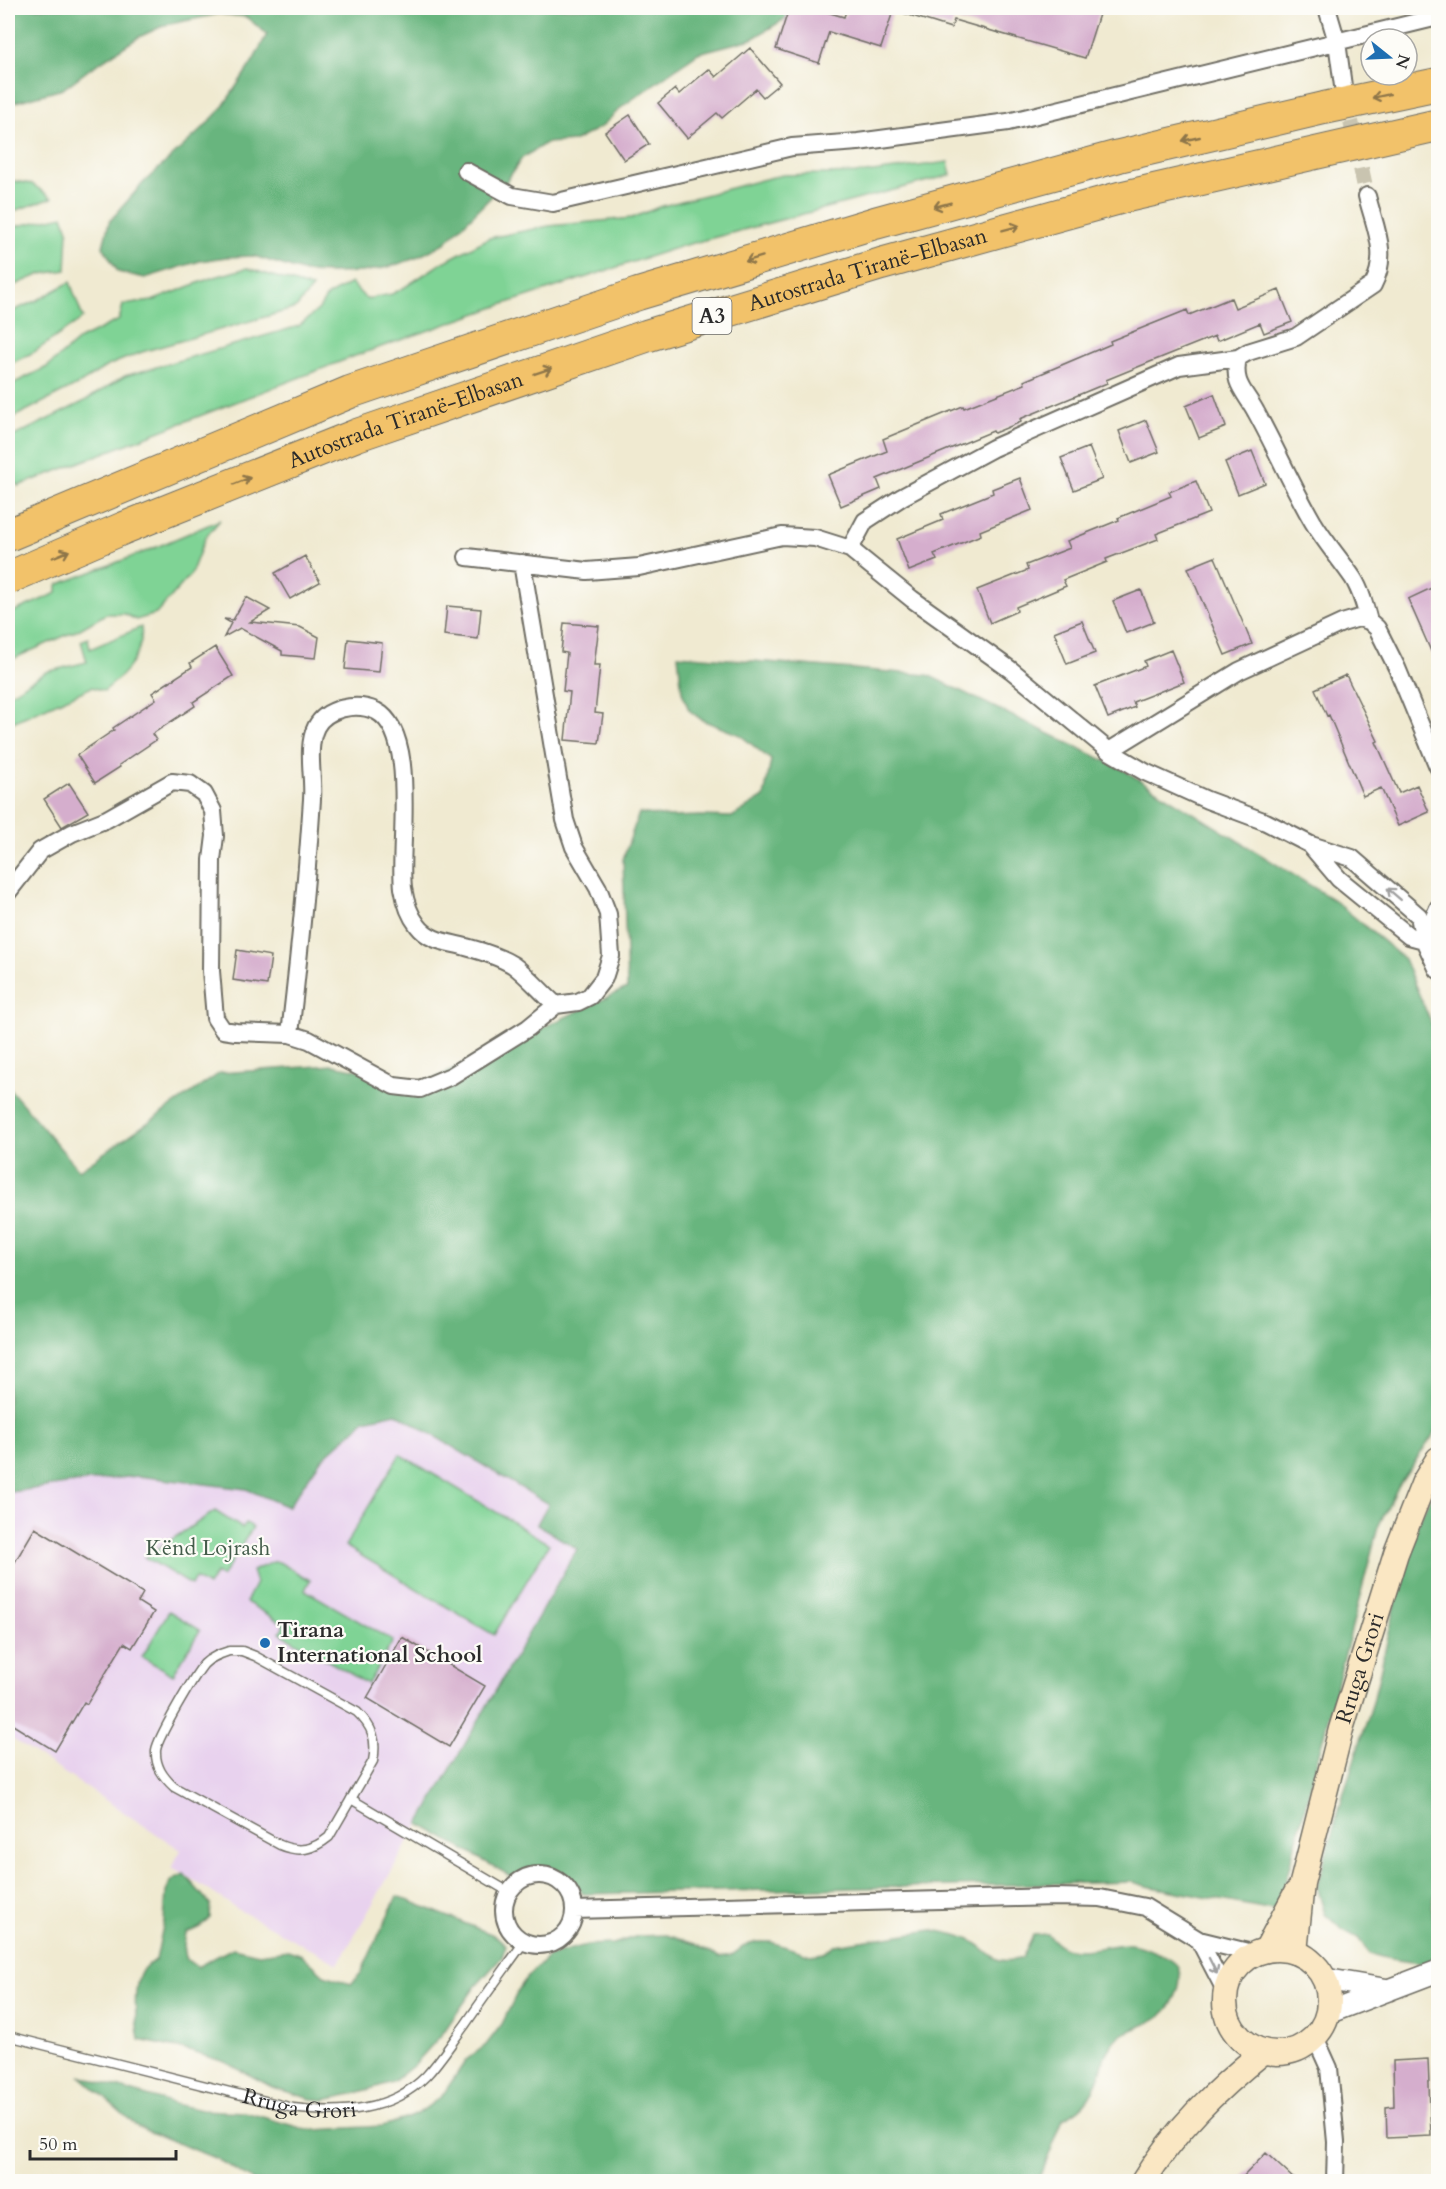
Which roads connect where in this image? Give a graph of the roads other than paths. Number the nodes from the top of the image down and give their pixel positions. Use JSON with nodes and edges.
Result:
{"nodes":[{"id":1,"x":1327,"y":8,"type":"edge"},
{"id":2,"x":1438,"y":18,"type":"edge"},
{"id":3,"x":1337,"y":42,"type":"junction"},
{"id":4,"x":1438,"y":84,"type":"edge"},
{"id":5,"x":1343,"y":86,"type":"tunnel mouth"},
{"id":6,"x":1438,"y":125,"type":"edge"},
{"id":7,"x":466,"y":171,"type":"dead end"},
{"id":8,"x":1367,"y":196,"type":"tunnel mouth"},
{"id":9,"x":1238,"y":358,"type":"junction"},
{"id":10,"x":8,"y":535,"type":"edge"},
{"id":11,"x":850,"y":549,"type":"junction"},
{"id":12,"x":467,"y":557,"type":"dead end"},
{"id":13,"x":522,"y":562,"type":"junction"},
{"id":14,"x":8,"y":578,"type":"edge"},
{"id":15,"x":1369,"y":621,"type":"junction"},
{"id":16,"x":1109,"y":751,"type":"junction"},
{"id":17,"x":1438,"y":767,"type":"edge"},
{"id":18,"x":1311,"y":845,"type":"junction"},
{"id":19,"x":8,"y":892,"type":"edge"},
{"id":20,"x":1438,"y":908,"type":"edge"},
{"id":21,"x":1424,"y":940,"type":"junction"},
{"id":22,"x":1438,"y":970,"type":"edge"},
{"id":23,"x":556,"y":1005,"type":"junction"},
{"id":24,"x":290,"y":1034,"type":"junction"},
{"id":25,"x":1438,"y":1459,"type":"edge"},
{"id":26,"x":351,"y":1799,"type":"junction"},
{"id":27,"x":1302,"y":1883,"type":"junction"},
{"id":28,"x":509,"y":1892,"type":"junction"},
{"id":29,"x":574,"y":1910,"type":"junction"},
{"id":30,"x":1200,"y":1940,"type":"junction"},
{"id":31,"x":524,"y":1942,"type":"junction"},
{"id":32,"x":1261,"y":1952,"type":"junction"},
{"id":33,"x":1295,"y":1952,"type":"junction"},
{"id":34,"x":1438,"y":1971,"type":"edge"},
{"id":35,"x":1325,"y":1979,"type":"junction"},
{"id":36,"x":1389,"y":1990,"type":"junction"},
{"id":37,"x":1226,"y":1992,"type":"junction"},
{"id":38,"x":1328,"y":2013,"type":"junction"},
{"id":39,"x":1236,"y":2033,"type":"junction"},
{"id":40,"x":8,"y":2036,"type":"edge"},
{"id":41,"x":1315,"y":2037,"type":"junction"},
{"id":42,"x":1263,"y":2052,"type":"junction"},
{"id":43,"x":1224,"y":2083,"type":"junction"},
{"id":44,"x":1143,"y":2181,"type":"edge"},
{"id":45,"x":1335,"y":2181,"type":"edge"}],
"edges":[{"from":1,"to":3,"type":"street"},
{"from":2,"to":3,"type":"street"},
{"from":3,"to":5,"type":"street"},
{"from":3,"to":7,"type":"street"},
{"from":4,"to":10,"type":"highway","name":"Autostrada Tiranë-Elbasan","number":"A3","one_way":true},
{"from":14,"to":6,"type":"highway","name":"Autostrada Tiranë-Elbasan","number":"A3","one_way":true},
{"from":8,"to":9,"type":"street"},
{"from":9,"to":11,"type":"street"},
{"from":9,"to":15,"type":"street"},
{"from":11,"to":13,"type":"street"},
{"from":11,"to":16,"type":"street"},
{"from":12,"to":13,"type":"street"},
{"from":13,"to":23,"type":"street"},
{"from":15,"to":16,"type":"street"},
{"from":15,"to":17,"type":"street"},
{"from":16,"to":18,"type":"street"},
{"from":18,"to":21,"type":"street"},
{"from":21,"to":18,"type":"street","one_way":true},
{"from":19,"to":24,"type":"street"},
{"from":20,"to":21,"type":"street"},
{"from":21,"to":22,"type":"street"},
{"from":23,"to":24,"type":"street"},
{"from":23,"to":24,"type":"street"},
{"from":25,"to":27,"type":"main road","name":"Rruga Grori"},
{"from":26,"to":26,"type":"lane"},
{"from":26,"to":28,"type":"lane"},
{"from":27,"to":32,"type":"main road","name":"Rruga Grori"},
{"from":27,"to":33,"type":"main road","name":"Rruga Grori"},
{"from":28,"to":29,"type":"street"},
{"from":28,"to":31,"type":"street"},
{"from":29,"to":30,"type":"street"},
{"from":29,"to":31,"type":"street"},
{"from":30,"to":32,"type":"street"},
{"from":30,"to":37,"type":"street","one_way":true},
{"from":31,"to":40,"type":"lane","name":"Rruga Grori"},
{"from":32,"to":33,"type":"main road"},
{"from":32,"to":37,"type":"main road"},
{"from":33,"to":35,"type":"main road"},
{"from":34,"to":36,"type":"street"},
{"from":35,"to":36,"type":"street"},
{"from":35,"to":38,"type":"main road"},
{"from":36,"to":38,"type":"street"},
{"from":37,"to":39,"type":"main road"},
{"from":38,"to":41,"type":"main road"},
{"from":39,"to":42,"type":"main road"},
{"from":39,"to":43,"type":"main road"},
{"from":41,"to":42,"type":"main road"},
{"from":41,"to":45,"type":"street"},
{"from":42,"to":43,"type":"main road"},
{"from":43,"to":44,"type":"main road"}]}
